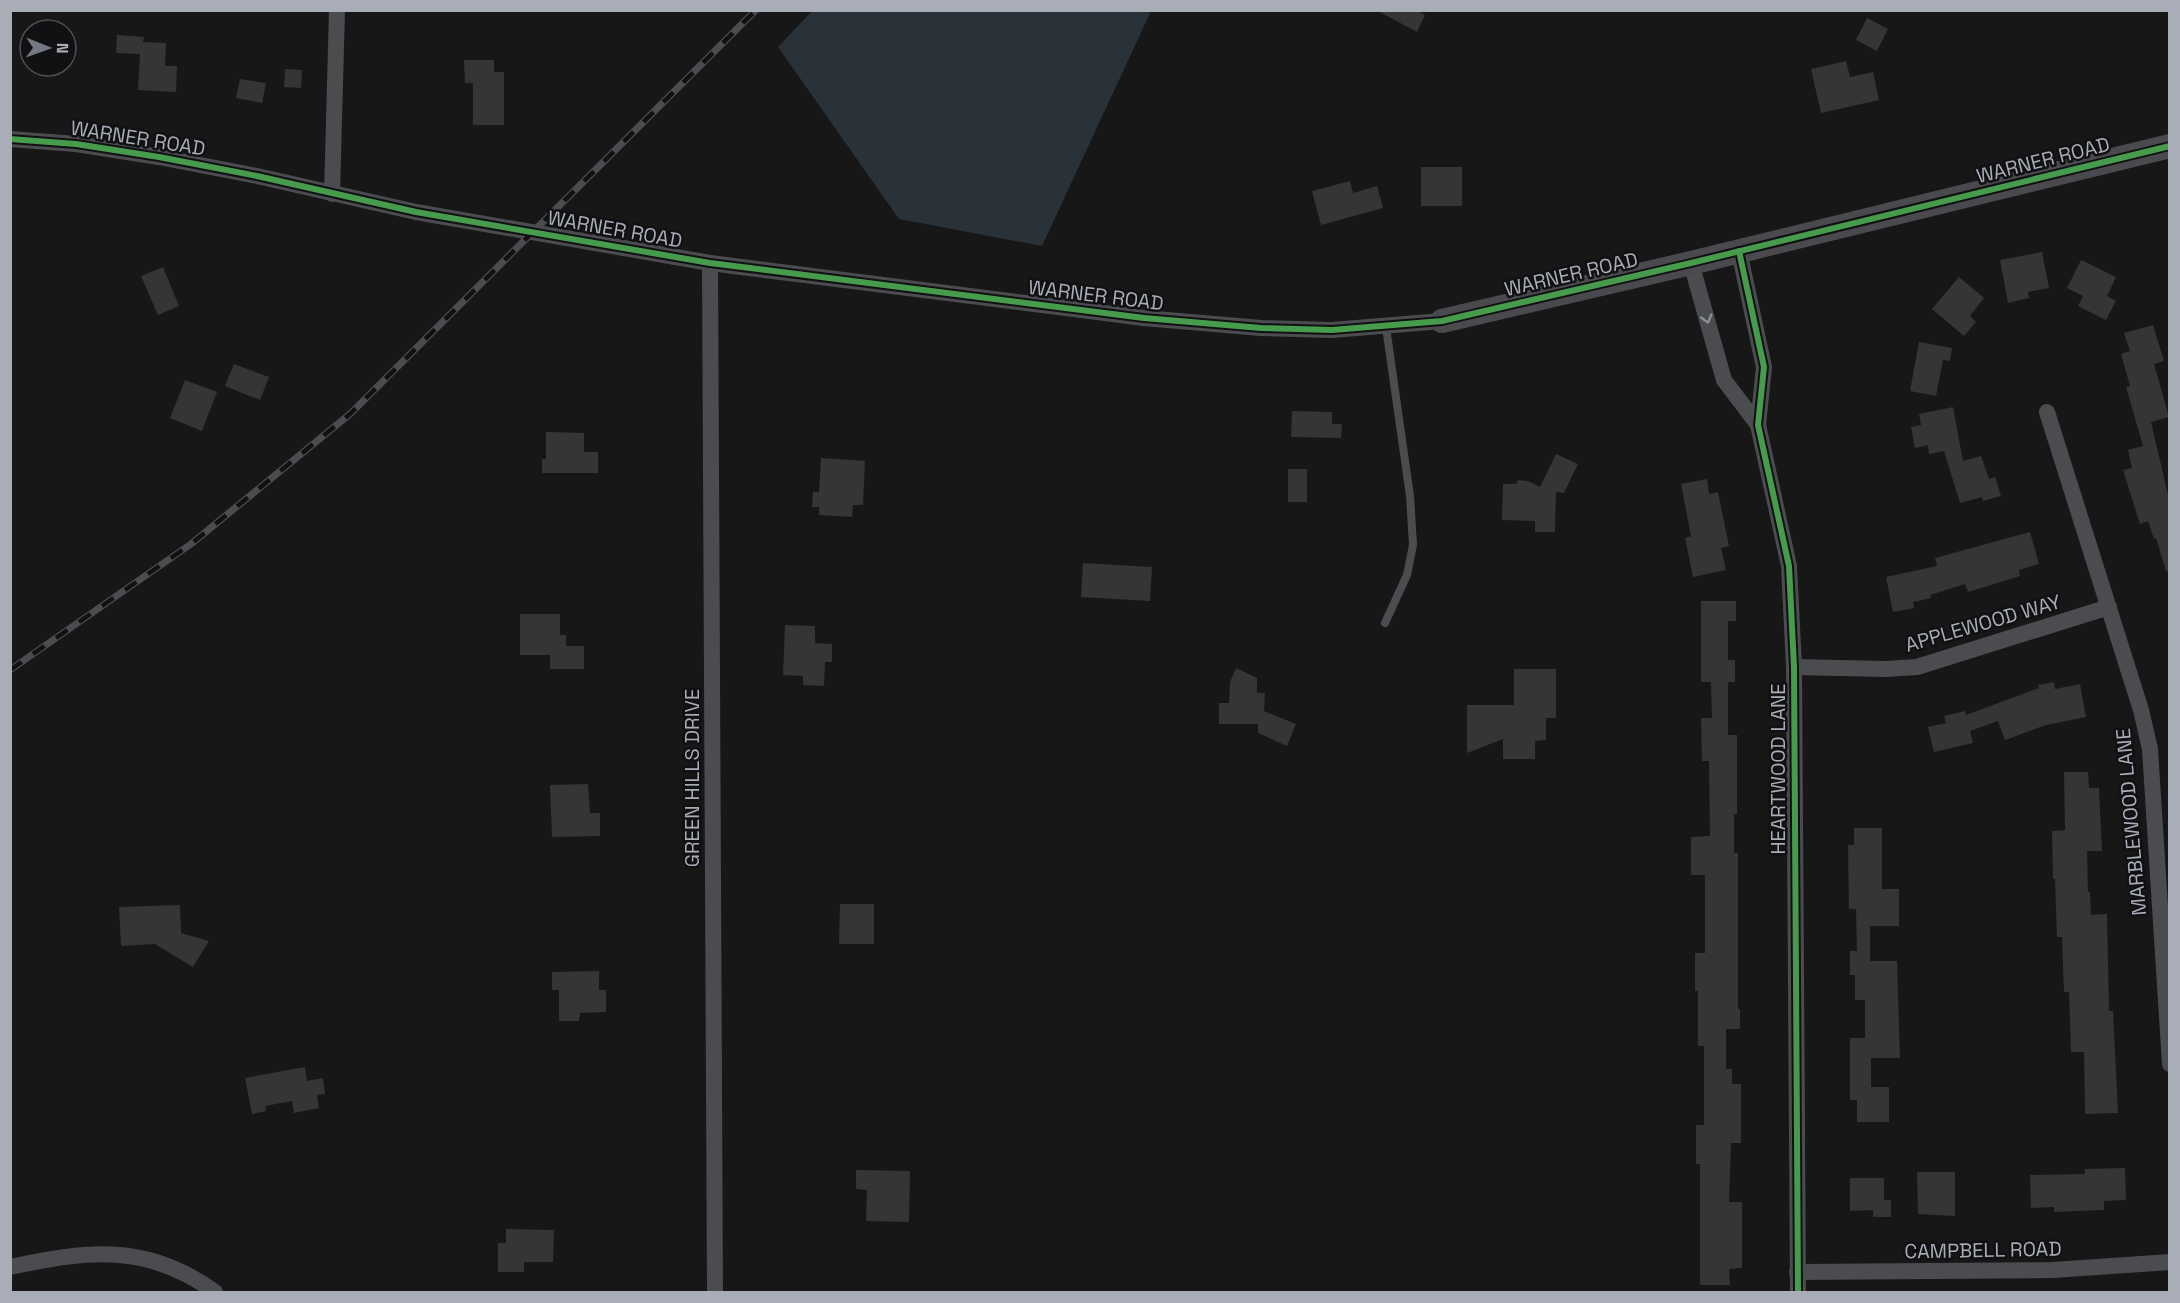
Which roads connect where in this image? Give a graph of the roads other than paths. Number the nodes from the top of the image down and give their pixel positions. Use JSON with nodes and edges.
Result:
{"nodes":[{"id":1,"x":337,"y":10,"type":"edge"},
{"id":2,"x":10,"y":139,"type":"edge"},
{"id":3,"x":2169,"y":146,"type":"edge"},
{"id":4,"x":332,"y":194,"type":"junction"},
{"id":5,"x":1739,"y":251,"type":"junction"},
{"id":6,"x":710,"y":263,"type":"junction"},
{"id":7,"x":1691,"y":263,"type":"junction"},
{"id":8,"x":1442,"y":321,"type":"joint"},
{"id":9,"x":1386,"y":327,"type":"junction"},
{"id":10,"x":2047,"y":412,"type":"dead end"},
{"id":11,"x":1758,"y":425,"type":"junction"},
{"id":12,"x":2109,"y":607,"type":"junction"},
{"id":13,"x":1385,"y":623,"type":"dead end"},
{"id":14,"x":1794,"y":667,"type":"junction"},
{"id":15,"x":2169,"y":1064,"type":"edge"},
{"id":16,"x":2169,"y":1262,"type":"edge"},
{"id":17,"x":10,"y":1267,"type":"edge"},
{"id":18,"x":1797,"y":1272,"type":"junction"},
{"id":19,"x":215,"y":1293,"type":"edge"},
{"id":20,"x":715,"y":1293,"type":"edge"},
{"id":21,"x":1797,"y":1293,"type":"edge"}],
"edges":[{"from":1,"to":4,"type":"street"},
{"from":2,"to":4,"type":"street","name":"WARNER ROAD"},
{"from":3,"to":5,"type":"street","name":"WARNER ROAD"},
{"from":4,"to":6,"type":"street","name":"WARNER ROAD"},
{"from":5,"to":7,"type":"street","name":"WARNER ROAD"},
{"from":5,"to":11,"type":"street","name":"HEARTWOOD LANE"},
{"from":6,"to":9,"type":"street","name":"WARNER ROAD"},
{"from":6,"to":20,"type":"street","name":"GREEN HILLS DRIVE"},
{"from":7,"to":8,"type":"street","name":"WARNER ROAD"},
{"from":7,"to":11,"type":"street","name":"HEARTWOOD LANE","one_way":true},
{"from":8,"to":9,"type":"street","name":"WARNER ROAD"},
{"from":9,"to":13,"type":"lane"},
{"from":10,"to":12,"type":"street","name":"MARBLEWOOD LANE"},
{"from":11,"to":14,"type":"street","name":"HEARTWOOD LANE"},
{"from":12,"to":14,"type":"street","name":"APPLEWOOD WAY"},
{"from":12,"to":15,"type":"street","name":"MARBLEWOOD LANE"},
{"from":14,"to":18,"type":"street","name":"HEARTWOOD LANE"},
{"from":16,"to":18,"type":"street","name":"CAMPBELL ROAD"},
{"from":17,"to":19,"type":"street"},
{"from":18,"to":21,"type":"street","name":"HEARTWOOD LANE"}]}
